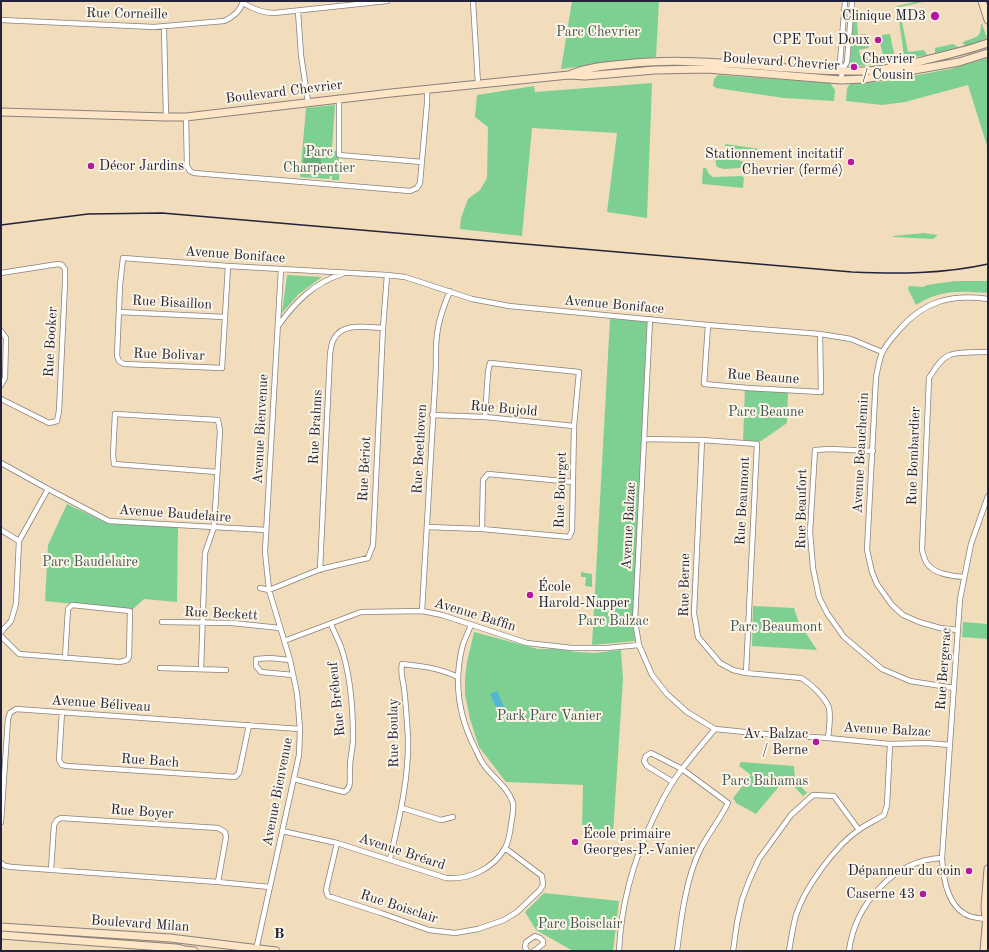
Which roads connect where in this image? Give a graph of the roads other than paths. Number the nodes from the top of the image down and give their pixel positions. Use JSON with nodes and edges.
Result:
{"nodes":[{"id":1,"x":387,"y":1,"type":"edge"},
{"id":2,"x":473,"y":1,"type":"edge"},
{"id":3,"x":845,"y":1,"type":"edge"},
{"id":4,"x":852,"y":1,"type":"edge"},
{"id":5,"x":982,"y":1,"type":"edge"},
{"id":6,"x":243,"y":2,"type":"edge"},
{"id":7,"x":298,"y":11,"type":"junction"},
{"id":8,"x":1,"y":20,"type":"edge"},
{"id":9,"x":988,"y":20,"type":"edge"},
{"id":10,"x":164,"y":27,"type":"junction"},
{"id":11,"x":988,"y":43,"type":"edge"},
{"id":12,"x":988,"y":53,"type":"edge"},
{"id":13,"x":842,"y":71,"type":"junction"},
{"id":14,"x":569,"y":75,"type":"junction"},
{"id":15,"x":841,"y":80,"type":"junction"},
{"id":16,"x":478,"y":84,"type":"junction"},
{"id":17,"x":427,"y":89,"type":"junction"},
{"id":18,"x":339,"y":98,"type":"junction"},
{"id":19,"x":308,"y":102,"type":"junction"},
{"id":20,"x":1,"y":112,"type":"edge"},
{"id":21,"x":166,"y":117,"type":"junction"},
{"id":22,"x":186,"y":117,"type":"junction"},
{"id":23,"x":422,"y":162,"type":"junction"},
{"id":24,"x":123,"y":258,"type":"joint"},
{"id":25,"x":228,"y":266,"type":"junction"},
{"id":26,"x":281,"y":269,"type":"junction"},
{"id":27,"x":1,"y":273,"type":"edge"},
{"id":28,"x":345,"y":273,"type":"junction"},
{"id":29,"x":387,"y":275,"type":"junction"},
{"id":30,"x":450,"y":291,"type":"junction"},
{"id":31,"x":988,"y":299,"type":"edge"},
{"id":32,"x":119,"y":312,"type":"junction"},
{"id":33,"x":225,"y":317,"type":"junction"},
{"id":34,"x":650,"y":319,"type":"junction"},
{"id":35,"x":708,"y":325,"type":"junction"},
{"id":36,"x":278,"y":326,"type":"junction"},
{"id":37,"x":383,"y":328,"type":"junction"},
{"id":38,"x":1,"y":332,"type":"edge"},
{"id":39,"x":820,"y":334,"type":"junction"},
{"id":40,"x":882,"y":352,"type":"junction"},
{"id":41,"x":988,"y":352,"type":"edge"},
{"id":42,"x":1,"y":385,"type":"edge"},
{"id":43,"x":1,"y":399,"type":"edge"},
{"id":44,"x":432,"y":415,"type":"junction"},
{"id":45,"x":485,"y":418,"type":"junction"},
{"id":46,"x":574,"y":426,"type":"junction"},
{"id":47,"x":644,"y":439,"type":"junction"},
{"id":48,"x":702,"y":440,"type":"junction"},
{"id":49,"x":873,"y":451,"type":"junction"},
{"id":50,"x":1,"y":463,"type":"edge"},
{"id":51,"x":217,"y":472,"type":"junction"},
{"id":52,"x":573,"y":482,"type":"junction"},
{"id":53,"x":48,"y":489,"type":"junction"},
{"id":54,"x":988,"y":496,"type":"edge"},
{"id":55,"x":214,"y":527,"type":"junction"},
{"id":56,"x":427,"y":527,"type":"junction"},
{"id":57,"x":482,"y":529,"type":"junction"},
{"id":58,"x":1,"y":530,"type":"edge"},
{"id":59,"x":266,"y":530,"type":"junction"},
{"id":60,"x":19,"y":540,"type":"junction"},
{"id":61,"x":320,"y":570,"type":"junction"},
{"id":62,"x":964,"y":577,"type":"junction"},
{"id":63,"x":260,"y":588,"type":"dead end"},
{"id":64,"x":269,"y":590,"type":"junction"},
{"id":65,"x":422,"y":611,"type":"junction"},
{"id":66,"x":162,"y":622,"type":"dead end"},
{"id":67,"x":202,"y":623,"type":"junction"},
{"id":68,"x":331,"y":624,"type":"junction"},
{"id":69,"x":471,"y":625,"type":"junction"},
{"id":70,"x":280,"y":628,"type":"junction"},
{"id":71,"x":958,"y":630,"type":"junction"},
{"id":72,"x":1,"y":632,"type":"edge"},
{"id":73,"x":1,"y":636,"type":"edge"},
{"id":74,"x":284,"y":640,"type":"junction"},
{"id":75,"x":639,"y":645,"type":"junction"},
{"id":76,"x":65,"y":658,"type":"junction"},
{"id":77,"x":290,"y":660,"type":"junction"},
{"id":78,"x":160,"y":668,"type":"dead end"},
{"id":79,"x":201,"y":669,"type":"junction"},
{"id":80,"x":226,"y":670,"type":"dead end"},
{"id":81,"x":746,"y":673,"type":"junction"},
{"id":82,"x":293,"y":675,"type":"junction"},
{"id":83,"x":458,"y":677,"type":"junction"},
{"id":84,"x":954,"y":688,"type":"junction"},
{"id":85,"x":62,"y":712,"type":"junction"},
{"id":86,"x":249,"y":725,"type":"junction"},
{"id":87,"x":300,"y":729,"type":"junction"},
{"id":88,"x":715,"y":729,"type":"junction"},
{"id":89,"x":828,"y":738,"type":"junction"},
{"id":90,"x":890,"y":744,"type":"junction"},
{"id":91,"x":950,"y":745,"type":"junction"},
{"id":92,"x":3,"y":762,"type":"edge"},
{"id":93,"x":682,"y":769,"type":"junction"},
{"id":94,"x":294,"y":779,"type":"junction"},
{"id":95,"x":673,"y":782,"type":"junction"},
{"id":96,"x":402,"y":808,"type":"junction"},
{"id":97,"x":453,"y":817,"type":"dead end"},
{"id":98,"x":1,"y":822,"type":"edge"},
{"id":99,"x":859,"y":830,"type":"junction"},
{"id":100,"x":282,"y":831,"type":"junction"},
{"id":101,"x":337,"y":843,"type":"junction"},
{"id":102,"x":505,"y":848,"type":"junction"},
{"id":103,"x":942,"y":858,"type":"junction"},
{"id":104,"x":390,"y":859,"type":"junction"},
{"id":105,"x":1,"y":863,"type":"edge"},
{"id":106,"x":988,"y":869,"type":"edge"},
{"id":107,"x":51,"y":870,"type":"junction"},
{"id":108,"x":218,"y":882,"type":"junction"},
{"id":109,"x":270,"y":887,"type":"junction"},
{"id":110,"x":987,"y":916,"type":"edge"},
{"id":111,"x":1,"y":927,"type":"edge"},
{"id":112,"x":1,"y":936,"type":"edge"},
{"id":113,"x":256,"y":950,"type":"edge"},
{"id":114,"x":194,"y":951,"type":"edge"},
{"id":115,"x":276,"y":951,"type":"edge"},
{"id":116,"x":527,"y":951,"type":"edge"},
{"id":117,"x":534,"y":951,"type":"edge"},
{"id":118,"x":619,"y":951,"type":"edge"},
{"id":119,"x":677,"y":951,"type":"edge"},
{"id":120,"x":733,"y":951,"type":"edge"},
{"id":121,"x":789,"y":951,"type":"edge"},
{"id":122,"x":849,"y":951,"type":"edge"},
{"id":123,"x":984,"y":951,"type":"edge"}],
"edges":[{"from":1,"to":7,"type":"street"},
{"from":2,"to":16,"type":"street"},
{"from":3,"to":13,"type":"street"},
{"from":4,"to":13,"type":"street"},
{"from":5,"to":9,"type":"street"},
{"from":6,"to":7,"type":"street"},
{"from":6,"to":10,"type":"street","name":"Rue Corneille"},
{"from":7,"to":19,"type":"street"},
{"from":8,"to":10,"type":"street","name":"Rue Corneille"},
{"from":10,"to":21,"type":"street"},
{"from":11,"to":13,"type":"street","name":"Boulevard Chevrier"},
{"from":12,"to":15,"type":"street","name":"Boulevard Chevrier"},
{"from":13,"to":14,"type":"street","name":"Boulevard Chevrier"},
{"from":13,"to":15,"type":"street"},
{"from":14,"to":15,"type":"street","name":"Boulevard Chevrier"},
{"from":14,"to":16,"type":"street","name":"Boulevard Chevrier"},
{"from":16,"to":17,"type":"street","name":"Boulevard Chevrier"},
{"from":17,"to":18,"type":"street","name":"Boulevard Chevrier"},
{"from":17,"to":23,"type":"street"},
{"from":18,"to":19,"type":"street","name":"Boulevard Chevrier"},
{"from":18,"to":23,"type":"street"},
{"from":19,"to":22,"type":"street","name":"Boulevard Chevrier"},
{"from":20,"to":21,"type":"street","name":"Boulevard Chevrier"},
{"from":21,"to":22,"type":"street","name":"Boulevard Chevrier"},
{"from":22,"to":23,"type":"street"},
{"from":24,"to":25,"type":"street","name":"Avenue Boniface"},
{"from":24,"to":32,"type":"street","name":"Rue Bolivar"},
{"from":25,"to":26,"type":"street","name":"Avenue Boniface"},
{"from":25,"to":33,"type":"street","name":"Rue Bolivar"},
{"from":26,"to":28,"type":"street","name":"Avenue Boniface"},
{"from":26,"to":36,"type":"street","name":"Avenue Bienvenue"},
{"from":27,"to":43,"type":"street","name":"Rue Booker"},
{"from":28,"to":29,"type":"street","name":"Avenue Boniface"},
{"from":28,"to":36,"type":"street","name":"Avenue Boniface"},
{"from":29,"to":30,"type":"street","name":"Avenue Boniface"},
{"from":29,"to":37,"type":"street","name":"Rue Bériot"},
{"from":30,"to":34,"type":"street","name":"Avenue Boniface"},
{"from":30,"to":44,"type":"street","name":"Rue Beethoven"},
{"from":31,"to":40,"type":"street","name":"Avenue Beauchemin"},
{"from":32,"to":33,"type":"street","name":"Rue Bisaillon"},
{"from":32,"to":33,"type":"street","name":"Rue Bolivar"},
{"from":34,"to":35,"type":"street","name":"Avenue Boniface"},
{"from":34,"to":47,"type":"street","name":"Avenue Balzac"},
{"from":35,"to":39,"type":"street","name":"Avenue Boniface"},
{"from":35,"to":39,"type":"street","name":"Rue Beaune"},
{"from":36,"to":59,"type":"street","name":"Avenue Bienvenue"},
{"from":37,"to":61,"type":"street","name":"Rue Bériot"},
{"from":37,"to":61,"type":"street","name":"Rue Brahms"},
{"from":38,"to":42,"type":"street"},
{"from":39,"to":40,"type":"street","name":"Avenue Boniface"},
{"from":40,"to":49,"type":"street","name":"Avenue Beauchemin"},
{"from":41,"to":62,"type":"street","name":"Rue Bombardier"},
{"from":44,"to":45,"type":"street","name":"Rue Bujold"},
{"from":44,"to":56,"type":"street","name":"Rue Beethoven"},
{"from":45,"to":46,"type":"street","name":"Rue Bujold"},
{"from":45,"to":46,"type":"street","name":"Rue Bourget"},
{"from":46,"to":52,"type":"street","name":"Rue Bourget"},
{"from":47,"to":48,"type":"street","name":"Rue Beaumont"},
{"from":47,"to":75,"type":"street","name":"Avenue Balzac"},
{"from":48,"to":81,"type":"street","name":"Rue Berne"},
{"from":48,"to":81,"type":"street","name":"Rue Beaumont"},
{"from":49,"to":71,"type":"street","name":"Avenue Beauchemin"},
{"from":49,"to":84,"type":"street","name":"Rue Beaufort"},
{"from":50,"to":53,"type":"street","name":"Avenue Baudelaire"},
{"from":51,"to":51,"type":"street"},
{"from":51,"to":55,"type":"street"},
{"from":52,"to":57,"type":"street"},
{"from":52,"to":57,"type":"street","name":"Rue Bourget"},
{"from":53,"to":55,"type":"street","name":"Avenue Baudelaire"},
{"from":53,"to":60,"type":"street"},
{"from":54,"to":62,"type":"street","name":"Rue Bergerac"},
{"from":55,"to":59,"type":"street","name":"Avenue Baudelaire"},
{"from":55,"to":67,"type":"street"},
{"from":56,"to":57,"type":"street","name":"Rue Bourget"},
{"from":56,"to":65,"type":"street","name":"Rue Beethoven"},
{"from":58,"to":60,"type":"street"},
{"from":59,"to":64,"type":"street","name":"Avenue Bienvenue"},
{"from":60,"to":72,"type":"street"},
{"from":61,"to":64,"type":"street","name":"Rue Bériot"},
{"from":62,"to":71,"type":"street","name":"Rue Bergerac"},
{"from":63,"to":64,"type":"street"},
{"from":64,"to":70,"type":"street","name":"Avenue Bienvenue"},
{"from":65,"to":68,"type":"street","name":"Avenue Baffin"},
{"from":65,"to":69,"type":"street","name":"Avenue Baffin"},
{"from":66,"to":67,"type":"street","name":"Rue Beckett"},
{"from":67,"to":70,"type":"street","name":"Rue Beckett"},
{"from":67,"to":79,"type":"street"},
{"from":68,"to":74,"type":"street","name":"Avenue Baffin"},
{"from":68,"to":94,"type":"street","name":"Rue Brébeuf"},
{"from":69,"to":75,"type":"street","name":"Avenue Baffin"},
{"from":69,"to":83,"type":"street","name":"Avenue Bréard"},
{"from":70,"to":74,"type":"street","name":"Avenue Bienvenue"},
{"from":71,"to":84,"type":"street","name":"Rue Bergerac"},
{"from":73,"to":76,"type":"street"},
{"from":74,"to":77,"type":"street","name":"Avenue Bienvenue"},
{"from":75,"to":88,"type":"street","name":"Avenue Balzac"},
{"from":76,"to":76,"type":"street"},
{"from":77,"to":82,"type":"street","name":"Avenue Bienvenue"},
{"from":77,"to":82,"type":"street"},
{"from":78,"to":79,"type":"street"},
{"from":79,"to":80,"type":"street"},
{"from":81,"to":89,"type":"street","name":"Rue Berne"},
{"from":82,"to":87,"type":"street","name":"Avenue Bienvenue"},
{"from":83,"to":96,"type":"street","name":"Rue Boulay"},
{"from":83,"to":102,"type":"street","name":"Avenue Bréard"},
{"from":84,"to":91,"type":"street","name":"Rue Bergerac"},
{"from":85,"to":86,"type":"street","name":"Avenue Béliveau"},
{"from":85,"to":86,"type":"street","name":"Rue Bach"},
{"from":85,"to":92,"type":"street","name":"Avenue Béliveau"},
{"from":86,"to":87,"type":"street","name":"Avenue Béliveau"},
{"from":87,"to":94,"type":"street","name":"Avenue Bienvenue"},
{"from":88,"to":89,"type":"street","name":"Avenue Balzac"},
{"from":88,"to":93,"type":"street"},
{"from":89,"to":90,"type":"street","name":"Avenue Balzac"},
{"from":90,"to":91,"type":"street","name":"Avenue Balzac"},
{"from":90,"to":99,"type":"street"},
{"from":91,"to":103,"type":"street","name":"Rue Bergerac"},
{"from":92,"to":98,"type":"street","name":"Avenue Béliveau"},
{"from":93,"to":95,"type":"street"},
{"from":93,"to":95,"type":"street"},
{"from":93,"to":119,"type":"street"},
{"from":94,"to":100,"type":"street","name":"Avenue Bienvenue"},
{"from":95,"to":118,"type":"street"},
{"from":96,"to":97,"type":"street"},
{"from":96,"to":104,"type":"street","name":"Rue Boulay"},
{"from":99,"to":120,"type":"street"},
{"from":99,"to":121,"type":"street"},
{"from":100,"to":101,"type":"street","name":"Avenue Bréard"},
{"from":100,"to":109,"type":"street","name":"Avenue Bienvenue"},
{"from":101,"to":102,"type":"street","name":"Rue Boisclair"},
{"from":101,"to":104,"type":"street","name":"Avenue Bréard"},
{"from":102,"to":104,"type":"street","name":"Avenue Bréard"},
{"from":103,"to":110,"type":"street","name":"Rue Bergerac"},
{"from":103,"to":122,"type":"street"},
{"from":105,"to":107,"type":"street"},
{"from":106,"to":110,"type":"street"},
{"from":107,"to":108,"type":"street"},
{"from":107,"to":108,"type":"street","name":"Rue Boyer"},
{"from":108,"to":109,"type":"street"},
{"from":109,"to":113,"type":"street","name":"Avenue Bienvenue"},
{"from":110,"to":123,"type":"street"},
{"from":111,"to":113,"type":"street","name":"Boulevard Milan"},
{"from":112,"to":114,"type":"street","name":"Boulevard Milan"},
{"from":113,"to":115,"type":"street","name":"Boulevard Milan"},
{"from":116,"to":117,"type":"street"}]}
